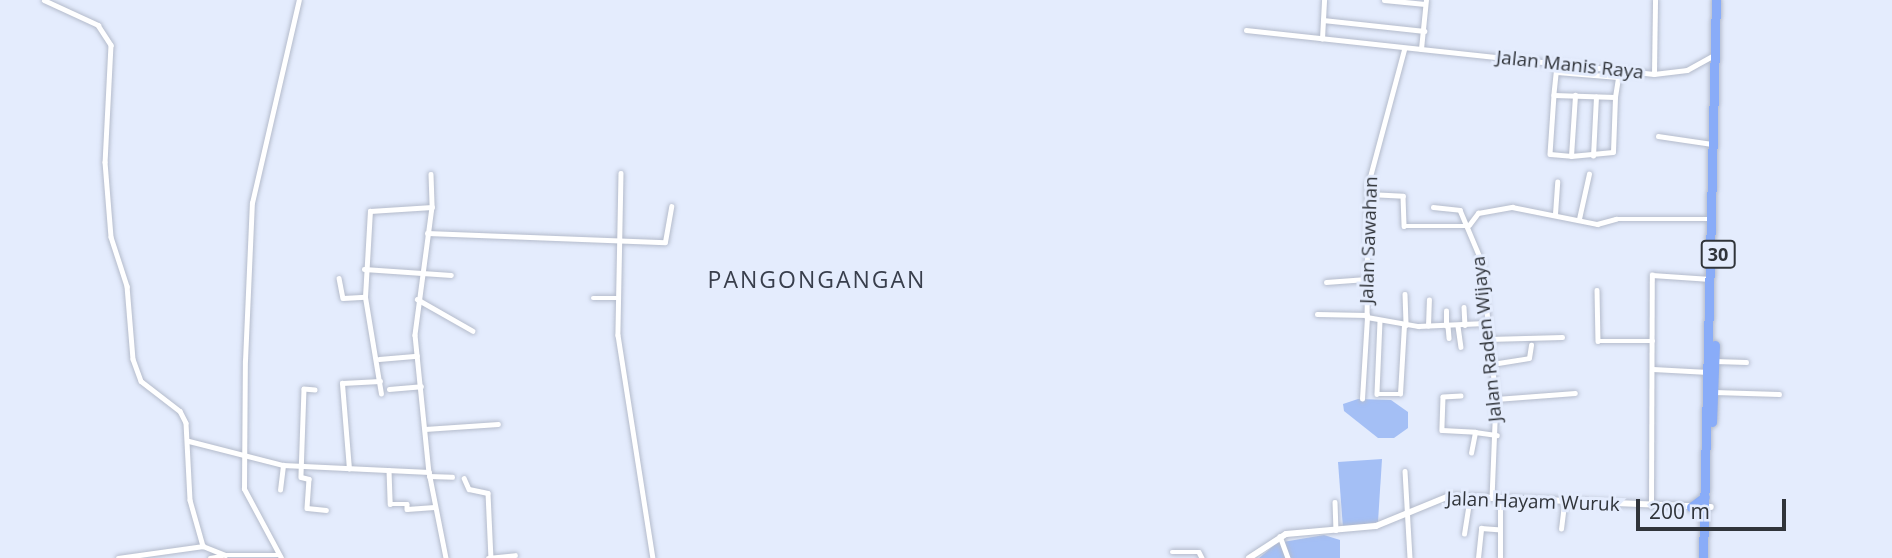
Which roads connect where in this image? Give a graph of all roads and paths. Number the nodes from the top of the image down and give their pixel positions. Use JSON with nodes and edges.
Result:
{"nodes":[{"id":1,"x":44,"y":0,"type":"edge"},
{"id":2,"x":299,"y":0,"type":"edge"},
{"id":3,"x":1324,"y":0,"type":"edge"},
{"id":4,"x":1384,"y":0,"type":"edge"},
{"id":5,"x":1655,"y":0,"type":"edge"},
{"id":6,"x":1716,"y":0,"type":"edge"},
{"id":7,"x":1722,"y":0,"type":"edge"},
{"id":8,"x":53,"y":1,"type":"edge"},
{"id":9,"x":1400,"y":1,"type":"edge"},
{"id":10,"x":1425,"y":2,"type":"edge"},
{"id":11,"x":1323,"y":20,"type":"junction"},
{"id":12,"x":1246,"y":30,"type":"dead end"},
{"id":13,"x":1424,"y":31,"type":"junction"},
{"id":14,"x":1322,"y":39,"type":"junction"},
{"id":15,"x":1405,"y":48,"type":"junction"},
{"id":16,"x":1421,"y":49,"type":"junction"},
{"id":17,"x":1715,"y":54,"type":"junction"},
{"id":18,"x":1557,"y":68,"type":"junction"},
{"id":19,"x":1619,"y":74,"type":"junction"},
{"id":20,"x":1654,"y":74,"type":"junction"},
{"id":21,"x":1554,"y":95,"type":"junction"},
{"id":22,"x":1576,"y":95,"type":"junction"},
{"id":23,"x":1596,"y":97,"type":"junction"},
{"id":24,"x":1615,"y":97,"type":"junction"},
{"id":25,"x":1658,"y":136,"type":"dead end"},
{"id":26,"x":1714,"y":145,"type":"junction"},
{"id":27,"x":1571,"y":156,"type":"junction"},
{"id":28,"x":1593,"y":156,"type":"junction"},
{"id":29,"x":621,"y":173,"type":"dead end"},
{"id":30,"x":431,"y":174,"type":"dead end"},
{"id":31,"x":1589,"y":174,"type":"dead end"},
{"id":32,"x":1557,"y":182,"type":"dead end"},
{"id":33,"x":1368,"y":194,"type":"junction"},
{"id":34,"x":432,"y":207,"type":"junction"},
{"id":35,"x":671,"y":207,"type":"dead end"},
{"id":36,"x":1433,"y":207,"type":"dead end"},
{"id":37,"x":1555,"y":214,"type":"junction"},
{"id":38,"x":1579,"y":219,"type":"junction"},
{"id":39,"x":1713,"y":219,"type":"junction"},
{"id":40,"x":1468,"y":226,"type":"junction"},
{"id":41,"x":427,"y":233,"type":"junction"},
{"id":42,"x":621,"y":238,"type":"junction"},
{"id":43,"x":364,"y":269,"type":"junction"},
{"id":44,"x":420,"y":273,"type":"junction"},
{"id":45,"x":451,"y":275,"type":"dead end"},
{"id":46,"x":339,"y":278,"type":"dead end"},
{"id":47,"x":1366,"y":279,"type":"junction"},
{"id":48,"x":1712,"y":279,"type":"junction"},
{"id":49,"x":1326,"y":282,"type":"dead end"},
{"id":50,"x":1597,"y":290,"type":"dead end"},
{"id":51,"x":1405,"y":294,"type":"dead end"},
{"id":52,"x":365,"y":297,"type":"junction"},
{"id":53,"x":593,"y":298,"type":"dead end"},
{"id":54,"x":617,"y":298,"type":"junction"},
{"id":55,"x":417,"y":299,"type":"junction"},
{"id":56,"x":1429,"y":300,"type":"dead end"},
{"id":57,"x":1464,"y":307,"type":"dead end"},
{"id":58,"x":1446,"y":310,"type":"dead end"},
{"id":59,"x":1317,"y":314,"type":"dead end"},
{"id":60,"x":1367,"y":316,"type":"junction"},
{"id":61,"x":1380,"y":321,"type":"junction"},
{"id":62,"x":1485,"y":323,"type":"junction"},
{"id":63,"x":1405,"y":325,"type":"junction"},
{"id":64,"x":1462,"y":325,"type":"junction"},
{"id":65,"x":1428,"y":326,"type":"junction"},
{"id":66,"x":1447,"y":326,"type":"junction"},
{"id":67,"x":473,"y":331,"type":"dead end"},
{"id":68,"x":1562,"y":337,"type":"dead end"},
{"id":69,"x":1449,"y":338,"type":"dead end"},
{"id":70,"x":1488,"y":338,"type":"junction"},
{"id":71,"x":1653,"y":341,"type":"junction"},
{"id":72,"x":1531,"y":345,"type":"dead end"},
{"id":73,"x":1461,"y":347,"type":"dead end"},
{"id":74,"x":417,"y":356,"type":"junction"},
{"id":75,"x":379,"y":359,"type":"junction"},
{"id":76,"x":1714,"y":361,"type":"junction"},
{"id":77,"x":1746,"y":362,"type":"dead end"},
{"id":78,"x":1492,"y":364,"type":"junction"},
{"id":79,"x":1653,"y":369,"type":"junction"},
{"id":80,"x":1707,"y":372,"type":"junction"},
{"id":81,"x":380,"y":381,"type":"junction"},
{"id":82,"x":421,"y":386,"type":"junction"},
{"id":83,"x":389,"y":389,"type":"dead end"},
{"id":84,"x":315,"y":390,"type":"dead end"},
{"id":85,"x":1713,"y":392,"type":"junction"},
{"id":86,"x":1575,"y":393,"type":"dead end"},
{"id":87,"x":381,"y":394,"type":"dead end"},
{"id":88,"x":1779,"y":394,"type":"dead end"},
{"id":89,"x":1461,"y":396,"type":"dead end"},
{"id":90,"x":1362,"y":399,"type":"dead end"},
{"id":91,"x":1496,"y":399,"type":"junction"},
{"id":92,"x":498,"y":424,"type":"dead end"},
{"id":93,"x":425,"y":429,"type":"junction"},
{"id":94,"x":1475,"y":432,"type":"junction"},
{"id":95,"x":1497,"y":435,"type":"junction"},
{"id":96,"x":189,"y":441,"type":"junction"},
{"id":97,"x":1471,"y":453,"type":"dead end"},
{"id":98,"x":243,"y":455,"type":"junction"},
{"id":99,"x":283,"y":465,"type":"junction"},
{"id":100,"x":302,"y":466,"type":"junction"},
{"id":101,"x":349,"y":469,"type":"junction"},
{"id":102,"x":389,"y":470,"type":"junction"},
{"id":103,"x":1405,"y":471,"type":"dead end"},
{"id":104,"x":429,"y":474,"type":"junction"},
{"id":105,"x":452,"y":477,"type":"dead end"},
{"id":106,"x":464,"y":478,"type":"dead end"},
{"id":107,"x":280,"y":490,"type":"dead end"},
{"id":108,"x":1470,"y":497,"type":"junction"},
{"id":109,"x":1496,"y":498,"type":"junction"},
{"id":110,"x":1335,"y":502,"type":"dead end"},
{"id":111,"x":1563,"y":503,"type":"junction"},
{"id":112,"x":1707,"y":504,"type":"junction"},
{"id":113,"x":1651,"y":507,"type":"junction"},
{"id":114,"x":1691,"y":507,"type":"joint"},
{"id":115,"x":434,"y":508,"type":"junction"},
{"id":116,"x":326,"y":510,"type":"dead end"},
{"id":117,"x":1407,"y":513,"type":"junction"},
{"id":118,"x":1497,"y":529,"type":"junction"},
{"id":119,"x":1561,"y":529,"type":"dead end"},
{"id":120,"x":1336,"y":531,"type":"junction"},
{"id":121,"x":1464,"y":534,"type":"dead end"},
{"id":122,"x":1280,"y":536,"type":"junction"},
{"id":123,"x":203,"y":546,"type":"junction"},
{"id":124,"x":1172,"y":552,"type":"dead end"},
{"id":125,"x":226,"y":555,"type":"junction"},
{"id":126,"x":515,"y":555,"type":"dead end"},
{"id":127,"x":280,"y":556,"type":"edge"},
{"id":128,"x":118,"y":558,"type":"edge"},
{"id":129,"x":210,"y":558,"type":"edge"},
{"id":130,"x":446,"y":558,"type":"edge"},
{"id":131,"x":490,"y":558,"type":"edge"},
{"id":132,"x":653,"y":558,"type":"edge"},
{"id":133,"x":1202,"y":558,"type":"edge"},
{"id":134,"x":1249,"y":558,"type":"edge"},
{"id":135,"x":1288,"y":558,"type":"edge"},
{"id":136,"x":1410,"y":558,"type":"edge"},
{"id":137,"x":1478,"y":558,"type":"edge"},
{"id":138,"x":1500,"y":558,"type":"edge"},
{"id":139,"x":1703,"y":558,"type":"edge"},
{"id":140,"x":1709,"y":558,"type":"edge"}],
"edges":[{"from":1,"to":8,"type":"street"},
{"from":2,"to":98,"type":"street"},
{"from":3,"to":11,"type":"street"},
{"from":4,"to":9,"type":"street"},
{"from":5,"to":20,"type":"street"},
{"from":6,"to":17,"type":"highway","number":"30"},
{"from":7,"to":76,"type":"highway","number":"30"},
{"from":8,"to":96,"type":"street"},
{"from":9,"to":10,"type":"street"},
{"from":10,"to":13,"type":"street"},
{"from":11,"to":13,"type":"street"},
{"from":11,"to":14,"type":"street"},
{"from":12,"to":14,"type":"street"},
{"from":13,"to":16,"type":"street"},
{"from":14,"to":15,"type":"street"},
{"from":15,"to":16,"type":"street","name":"Jalan Manis Raya"},
{"from":15,"to":33,"type":"street","name":"Jalan Sawahan"},
{"from":16,"to":18,"type":"street","name":"Jalan Manis Raya"},
{"from":17,"to":20,"type":"street","name":"Jalan Manis Raya"},
{"from":17,"to":26,"type":"highway","number":"30"},
{"from":18,"to":19,"type":"street","name":"Jalan Manis Raya"},
{"from":18,"to":21,"type":"street"},
{"from":19,"to":20,"type":"street","name":"Jalan Manis Raya"},
{"from":19,"to":24,"type":"street"},
{"from":21,"to":22,"type":"street"},
{"from":21,"to":27,"type":"street"},
{"from":22,"to":23,"type":"street"},
{"from":22,"to":27,"type":"street"},
{"from":23,"to":24,"type":"street"},
{"from":23,"to":28,"type":"street"},
{"from":24,"to":28,"type":"street"},
{"from":25,"to":26,"type":"street"},
{"from":26,"to":39,"type":"highway","number":"30"},
{"from":27,"to":28,"type":"street"},
{"from":29,"to":42,"type":"street"},
{"from":30,"to":34,"type":"street"},
{"from":31,"to":38,"type":"street"},
{"from":32,"to":37,"type":"street"},
{"from":33,"to":40,"type":"street"},
{"from":33,"to":47,"type":"street","name":"Jalan Sawahan"},
{"from":34,"to":41,"type":"street"},
{"from":34,"to":43,"type":"street"},
{"from":35,"to":42,"type":"street"},
{"from":36,"to":40,"type":"street"},
{"from":37,"to":38,"type":"street"},
{"from":37,"to":40,"type":"street"},
{"from":38,"to":39,"type":"street"},
{"from":39,"to":48,"type":"highway","number":"30"},
{"from":40,"to":62,"type":"street","name":"Jalan Raden Wijaya"},
{"from":41,"to":42,"type":"street"},
{"from":41,"to":44,"type":"street"},
{"from":42,"to":54,"type":"street"},
{"from":43,"to":44,"type":"street"},
{"from":43,"to":52,"type":"street"},
{"from":44,"to":45,"type":"street"},
{"from":44,"to":55,"type":"street"},
{"from":46,"to":52,"type":"street"},
{"from":47,"to":49,"type":"street"},
{"from":47,"to":60,"type":"street","name":"Jalan Sawahan"},
{"from":48,"to":71,"type":"street"},
{"from":48,"to":80,"type":"highway","number":"30"},
{"from":50,"to":71,"type":"street"},
{"from":51,"to":63,"type":"street"},
{"from":52,"to":75,"type":"street"},
{"from":53,"to":54,"type":"street"},
{"from":54,"to":132,"type":"street"},
{"from":55,"to":67,"type":"street"},
{"from":55,"to":74,"type":"street"},
{"from":56,"to":65,"type":"street"},
{"from":57,"to":64,"type":"street"},
{"from":58,"to":66,"type":"street"},
{"from":59,"to":60,"type":"street"},
{"from":60,"to":61,"type":"street","name":"Jalan Sawahan"},
{"from":60,"to":90,"type":"street"},
{"from":61,"to":63,"type":"street","name":"Jalan Sawahan"},
{"from":61,"to":63,"type":"street"},
{"from":62,"to":64,"type":"street","name":"Jalan Sawahan"},
{"from":62,"to":70,"type":"street","name":"Jalan Raden Wijaya"},
{"from":63,"to":65,"type":"street","name":"Jalan Sawahan"},
{"from":64,"to":66,"type":"street","name":"Jalan Sawahan"},
{"from":64,"to":73,"type":"street"},
{"from":65,"to":66,"type":"street","name":"Jalan Sawahan"},
{"from":66,"to":69,"type":"street"},
{"from":68,"to":70,"type":"street"},
{"from":70,"to":78,"type":"street","name":"Jalan Raden Wijaya"},
{"from":71,"to":79,"type":"street"},
{"from":72,"to":78,"type":"street"},
{"from":74,"to":75,"type":"street"},
{"from":74,"to":82,"type":"street"},
{"from":75,"to":81,"type":"street"},
{"from":76,"to":77,"type":"street"},
{"from":76,"to":85,"type":"highway","number":"30"},
{"from":78,"to":91,"type":"street","name":"Jalan Raden Wijaya"},
{"from":79,"to":80,"type":"street"},
{"from":79,"to":113,"type":"street"},
{"from":80,"to":112,"type":"highway","number":"30"},
{"from":81,"to":87,"type":"street"},
{"from":81,"to":101,"type":"street"},
{"from":82,"to":83,"type":"street"},
{"from":82,"to":93,"type":"street"},
{"from":84,"to":100,"type":"street"},
{"from":85,"to":88,"type":"street"},
{"from":85,"to":112,"type":"highway","number":"30"},
{"from":86,"to":91,"type":"street"},
{"from":89,"to":94,"type":"street"},
{"from":91,"to":95,"type":"street","name":"Jalan Raden Wijaya"},
{"from":92,"to":93,"type":"street"},
{"from":93,"to":104,"type":"street"},
{"from":94,"to":95,"type":"street"},
{"from":94,"to":97,"type":"street"},
{"from":95,"to":109,"type":"street","name":"Jalan Raden Wijaya"},
{"from":96,"to":98,"type":"street"},
{"from":96,"to":123,"type":"street"},
{"from":98,"to":99,"type":"street"},
{"from":98,"to":127,"type":"street"},
{"from":99,"to":100,"type":"street"},
{"from":99,"to":107,"type":"street"},
{"from":100,"to":101,"type":"street"},
{"from":100,"to":116,"type":"street"},
{"from":101,"to":102,"type":"street"},
{"from":102,"to":104,"type":"street"},
{"from":102,"to":115,"type":"street"},
{"from":103,"to":117,"type":"street"},
{"from":104,"to":105,"type":"street"},
{"from":104,"to":115,"type":"street"},
{"from":106,"to":131,"type":"street"},
{"from":108,"to":109,"type":"main road","name":"Jalan Hayam Wuruk"},
{"from":108,"to":117,"type":"main road","name":"Jalan Hayam Wuruk"},
{"from":108,"to":121,"type":"street"},
{"from":109,"to":111,"type":"main road","name":"Jalan Hayam Wuruk"},
{"from":109,"to":118,"type":"street","name":"Jalan Raden Wijaya"},
{"from":110,"to":120,"type":"street"},
{"from":111,"to":113,"type":"main road","name":"Jalan Hayam Wuruk"},
{"from":111,"to":119,"type":"street"},
{"from":112,"to":114,"type":"highway"},
{"from":112,"to":139,"type":"highway","number":"30"},
{"from":112,"to":140,"type":"highway","number":"30"},
{"from":113,"to":114,"type":"main road","name":"Jalan Hayam Wuruk"},
{"from":115,"to":130,"type":"street"},
{"from":117,"to":120,"type":"main road","name":"Jalan Hayam Wuruk"},
{"from":117,"to":136,"type":"street"},
{"from":118,"to":137,"type":"street"},
{"from":118,"to":138,"type":"street","name":"Jalan Raden Wijaya"},
{"from":120,"to":122,"type":"main road","name":"Jalan Hayam Wuruk"},
{"from":122,"to":134,"type":"main road"},
{"from":122,"to":135,"type":"street"},
{"from":123,"to":125,"type":"street"},
{"from":123,"to":128,"type":"street"},
{"from":124,"to":133,"type":"street"},
{"from":125,"to":127,"type":"street"},
{"from":125,"to":129,"type":"street"},
{"from":126,"to":131,"type":"street"}]}
